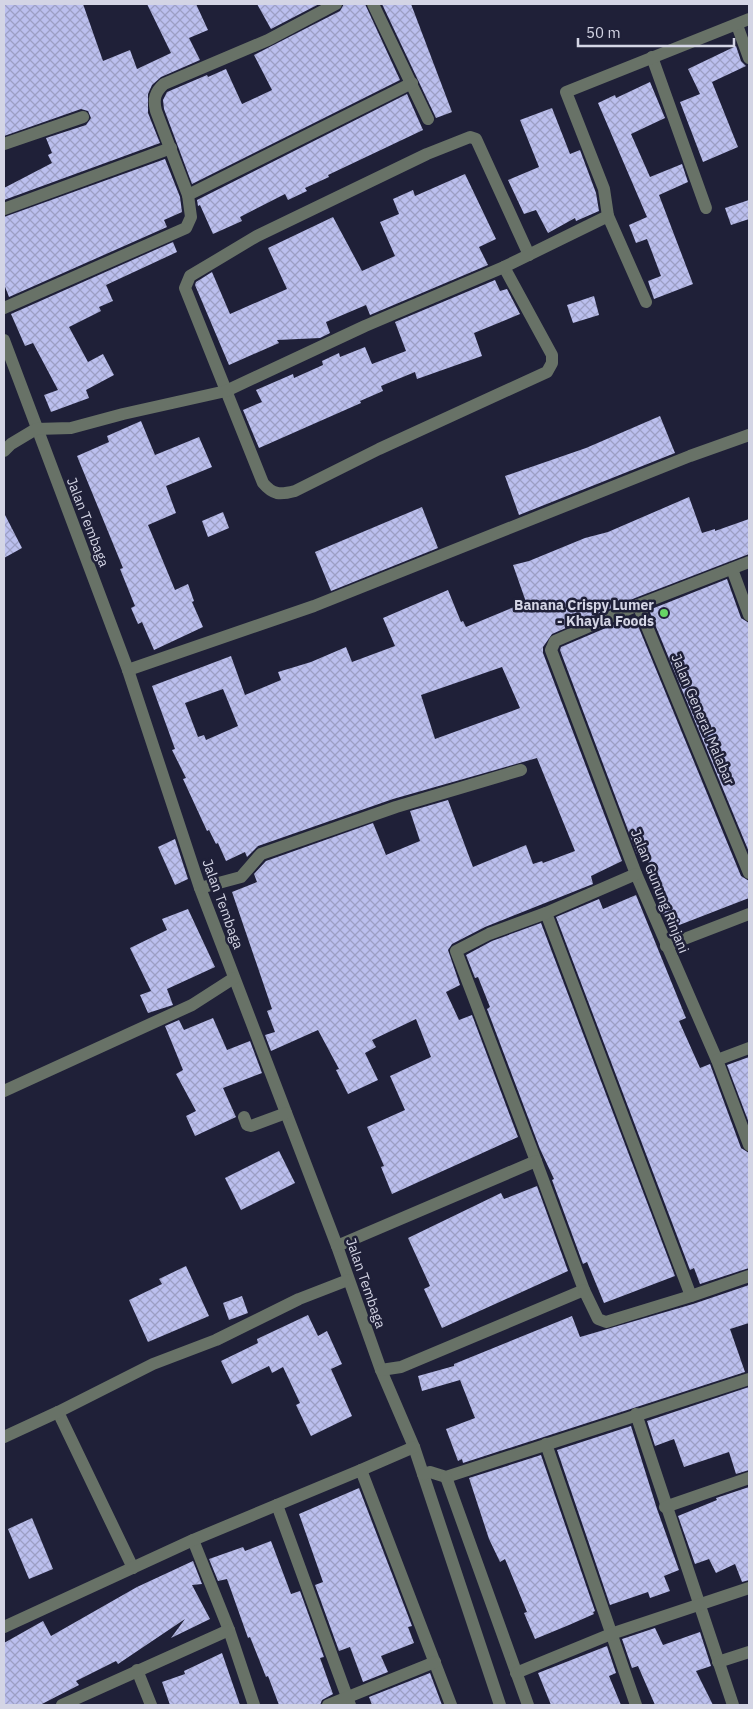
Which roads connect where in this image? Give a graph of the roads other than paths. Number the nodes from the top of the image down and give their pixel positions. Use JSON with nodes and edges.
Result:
{"nodes":[{"id":1,"x":336,"y":4,"type":"edge"},
{"id":2,"x":373,"y":4,"type":"edge"},
{"id":3,"x":749,"y":20,"type":"edge"},
{"id":4,"x":737,"y":25,"type":"junction"},
{"id":5,"x":652,"y":57,"type":"junction"},
{"id":6,"x":749,"y":58,"type":"edge"},
{"id":7,"x":412,"y":83,"type":"junction"},
{"id":8,"x":83,"y":117,"type":"dead end"},
{"id":9,"x":428,"y":119,"type":"dead end"},
{"id":10,"x":4,"y":144,"type":"edge"},
{"id":11,"x":171,"y":148,"type":"junction"},
{"id":12,"x":188,"y":195,"type":"junction"},
{"id":13,"x":706,"y":208,"type":"dead end"},
{"id":14,"x":4,"y":209,"type":"edge"},
{"id":15,"x":608,"y":216,"type":"junction"},
{"id":16,"x":529,"y":255,"type":"junction"},
{"id":17,"x":504,"y":267,"type":"junction"},
{"id":18,"x":646,"y":302,"type":"dead end"},
{"id":19,"x":4,"y":308,"type":"edge"},
{"id":20,"x":4,"y":340,"type":"edge"},
{"id":21,"x":226,"y":391,"type":"junction"},
{"id":22,"x":36,"y":429,"type":"junction"},
{"id":23,"x":749,"y":435,"type":"edge"},
{"id":24,"x":6,"y":448,"type":"edge"},
{"id":25,"x":749,"y":562,"type":"edge"},
{"id":26,"x":732,"y":569,"type":"junction"},
{"id":27,"x":638,"y":605,"type":"junction"},
{"id":28,"x":749,"y":615,"type":"edge"},
{"id":29,"x":128,"y":670,"type":"junction"},
{"id":30,"x":521,"y":770,"type":"dead end"},
{"id":31,"x":749,"y":873,"type":"edge"},
{"id":32,"x":636,"y":874,"type":"junction"},
{"id":33,"x":200,"y":888,"type":"junction"},
{"id":34,"x":546,"y":914,"type":"junction"},
{"id":35,"x":749,"y":914,"type":"edge"},
{"id":36,"x":666,"y":946,"type":"junction"},
{"id":37,"x":234,"y":978,"type":"junction"},
{"id":38,"x":749,"y":1048,"type":"edge"},
{"id":39,"x":717,"y":1060,"type":"junction"},
{"id":40,"x":4,"y":1091,"type":"edge"},
{"id":41,"x":276,"y":1116,"type":"junction"},
{"id":42,"x":244,"y":1117,"type":"dead end"},
{"id":43,"x":749,"y":1145,"type":"edge"},
{"id":44,"x":536,"y":1161,"type":"junction"},
{"id":45,"x":337,"y":1246,"type":"junction"},
{"id":46,"x":749,"y":1276,"type":"edge"},
{"id":47,"x":348,"y":1280,"type":"junction"},
{"id":48,"x":584,"y":1290,"type":"junction"},
{"id":49,"x":691,"y":1296,"type":"junction"},
{"id":50,"x":381,"y":1370,"type":"junction"},
{"id":51,"x":749,"y":1379,"type":"edge"},
{"id":52,"x":58,"y":1412,"type":"junction"},
{"id":53,"x":636,"y":1414,"type":"junction"},
{"id":54,"x":4,"y":1437,"type":"edge"},
{"id":55,"x":546,"y":1444,"type":"junction"},
{"id":56,"x":414,"y":1447,"type":"junction"},
{"id":57,"x":361,"y":1470,"type":"junction"},
{"id":58,"x":423,"y":1474,"type":"junction"},
{"id":59,"x":446,"y":1477,"type":"junction"},
{"id":60,"x":749,"y":1478,"type":"edge"},
{"id":61,"x":277,"y":1505,"type":"junction"},
{"id":62,"x":665,"y":1507,"type":"junction"},
{"id":63,"x":193,"y":1540,"type":"junction"},
{"id":64,"x":133,"y":1568,"type":"junction"},
{"id":65,"x":749,"y":1588,"type":"edge"},
{"id":66,"x":699,"y":1605,"type":"junction"},
{"id":67,"x":4,"y":1627,"type":"edge"},
{"id":68,"x":229,"y":1630,"type":"junction"},
{"id":69,"x":611,"y":1634,"type":"junction"},
{"id":70,"x":749,"y":1652,"type":"edge"},
{"id":71,"x":435,"y":1662,"type":"junction"},
{"id":72,"x":718,"y":1662,"type":"junction"},
{"id":73,"x":138,"y":1670,"type":"junction"},
{"id":74,"x":516,"y":1673,"type":"junction"},
{"id":75,"x":349,"y":1702,"type":"edge"},
{"id":76,"x":62,"y":1705,"type":"edge"},
{"id":77,"x":151,"y":1705,"type":"edge"},
{"id":78,"x":254,"y":1705,"type":"edge"},
{"id":79,"x":328,"y":1705,"type":"edge"},
{"id":80,"x":451,"y":1705,"type":"edge"},
{"id":81,"x":500,"y":1705,"type":"edge"},
{"id":82,"x":528,"y":1705,"type":"edge"},
{"id":83,"x":636,"y":1705,"type":"edge"},
{"id":84,"x":733,"y":1705,"type":"edge"}],
"edges":[{"from":1,"to":11,"type":"street"},
{"from":2,"to":7,"type":"street"},
{"from":3,"to":4,"type":"street"},
{"from":4,"to":5,"type":"street"},
{"from":4,"to":6,"type":"street"},
{"from":5,"to":13,"type":"street"},
{"from":5,"to":15,"type":"street"},
{"from":7,"to":9,"type":"street"},
{"from":7,"to":12,"type":"street"},
{"from":8,"to":10,"type":"street"},
{"from":11,"to":12,"type":"street"},
{"from":11,"to":14,"type":"street"},
{"from":12,"to":19,"type":"street"},
{"from":15,"to":16,"type":"street"},
{"from":15,"to":18,"type":"street"},
{"from":16,"to":17,"type":"street"},
{"from":16,"to":21,"type":"street"},
{"from":17,"to":21,"type":"street"},
{"from":17,"to":21,"type":"street"},
{"from":20,"to":22,"type":"street","name":"Jalan Tembaga"},
{"from":21,"to":22,"type":"street"},
{"from":22,"to":24,"type":"street"},
{"from":22,"to":29,"type":"street","name":"Jalan Tembaga"},
{"from":23,"to":29,"type":"street"},
{"from":25,"to":26,"type":"street"},
{"from":26,"to":27,"type":"street"},
{"from":26,"to":28,"type":"street"},
{"from":27,"to":31,"type":"street","name":"Jalan General Malabar"},
{"from":27,"to":32,"type":"street","name":"Jalan Gunung Rinjani"},
{"from":29,"to":33,"type":"street","name":"Jalan Tembaga"},
{"from":30,"to":33,"type":"street"},
{"from":32,"to":34,"type":"street"},
{"from":32,"to":36,"type":"street","name":"Jalan Gunung Rinjani"},
{"from":33,"to":37,"type":"street","name":"Jalan Tembaga"},
{"from":34,"to":44,"type":"street"},
{"from":34,"to":49,"type":"street"},
{"from":35,"to":36,"type":"street"},
{"from":36,"to":39,"type":"street","name":"Jalan Gunung Rinjani"},
{"from":37,"to":40,"type":"street"},
{"from":37,"to":41,"type":"street","name":"Jalan Tembaga"},
{"from":38,"to":39,"type":"street"},
{"from":39,"to":43,"type":"street","name":"Jalan Gunung Rinjani"},
{"from":41,"to":42,"type":"street"},
{"from":41,"to":45,"type":"street","name":"Jalan Tembaga"},
{"from":44,"to":45,"type":"street"},
{"from":44,"to":48,"type":"street"},
{"from":45,"to":47,"type":"street","name":"Jalan Tembaga"},
{"from":46,"to":49,"type":"street"},
{"from":47,"to":50,"type":"street","name":"Jalan Tembaga"},
{"from":47,"to":52,"type":"street"},
{"from":48,"to":49,"type":"street"},
{"from":48,"to":50,"type":"street"},
{"from":50,"to":56,"type":"street","name":"Jalan Tembaga"},
{"from":51,"to":53,"type":"street"},
{"from":52,"to":54,"type":"street"},
{"from":52,"to":64,"type":"street"},
{"from":53,"to":55,"type":"street"},
{"from":53,"to":62,"type":"street"},
{"from":55,"to":59,"type":"street"},
{"from":55,"to":69,"type":"street"},
{"from":56,"to":57,"type":"street"},
{"from":56,"to":58,"type":"street","name":"Jalan Tembaga"},
{"from":57,"to":61,"type":"street"},
{"from":57,"to":71,"type":"street"},
{"from":58,"to":59,"type":"street"},
{"from":58,"to":81,"type":"street","name":"Jalan Tembaga"},
{"from":59,"to":74,"type":"street"},
{"from":60,"to":62,"type":"street"},
{"from":61,"to":63,"type":"street"},
{"from":61,"to":75,"type":"street"},
{"from":62,"to":66,"type":"street"},
{"from":63,"to":64,"type":"street"},
{"from":63,"to":68,"type":"street"},
{"from":64,"to":67,"type":"street"},
{"from":65,"to":66,"type":"street"},
{"from":66,"to":69,"type":"street"},
{"from":66,"to":72,"type":"street"},
{"from":68,"to":73,"type":"street"},
{"from":68,"to":78,"type":"street"},
{"from":69,"to":74,"type":"street"},
{"from":69,"to":83,"type":"street"},
{"from":70,"to":72,"type":"street"},
{"from":71,"to":75,"type":"street"},
{"from":71,"to":80,"type":"street"},
{"from":72,"to":84,"type":"street"},
{"from":73,"to":76,"type":"street"},
{"from":73,"to":77,"type":"street"},
{"from":74,"to":82,"type":"street"},
{"from":75,"to":79,"type":"street"}]}
